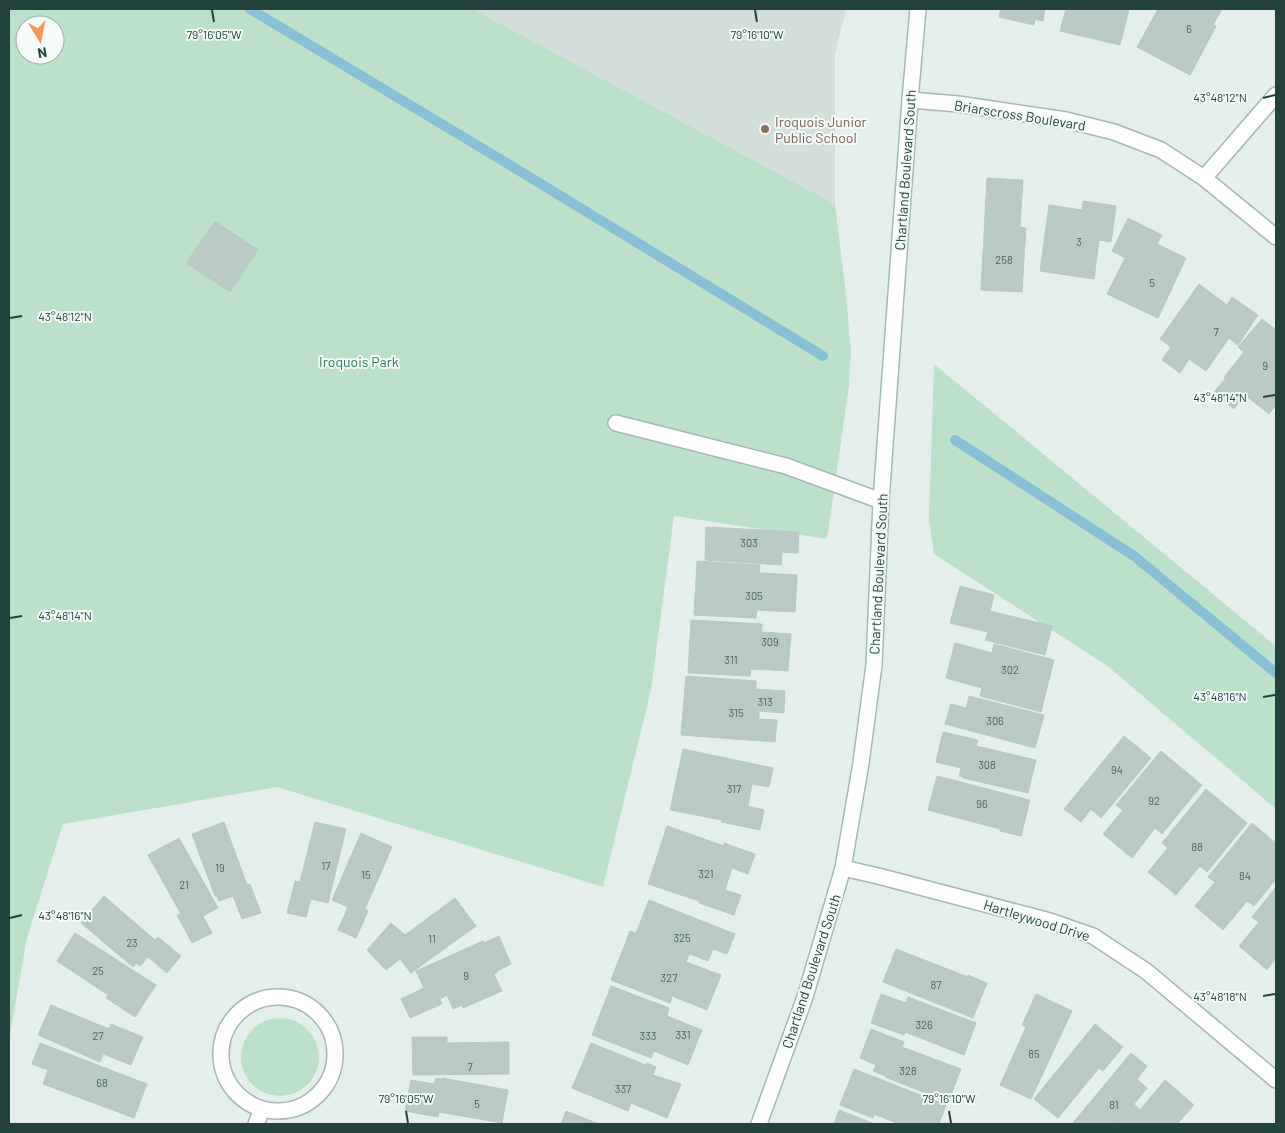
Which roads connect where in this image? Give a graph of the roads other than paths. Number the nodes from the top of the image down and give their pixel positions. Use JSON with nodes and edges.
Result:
{"nodes":[{"id":1,"x":918,"y":9,"type":"edge"},
{"id":2,"x":1276,"y":94,"type":"edge"},
{"id":3,"x":910,"y":100,"type":"junction"},
{"id":4,"x":1204,"y":178,"type":"junction"},
{"id":5,"x":1276,"y":237,"type":"edge"},
{"id":6,"x":616,"y":423,"type":"dead end"},
{"id":7,"x":881,"y":501,"type":"junction"},
{"id":8,"x":843,"y":868,"type":"junction"},
{"id":9,"x":1276,"y":1080,"type":"edge"},
{"id":10,"x":262,"y":1109,"type":"junction"},
{"id":11,"x":256,"y":1124,"type":"edge"},
{"id":12,"x":759,"y":1124,"type":"edge"}],
"edges":[{"from":1,"to":3,"type":"street","name":"Chartland Boulevard South"},
{"from":2,"to":4,"type":"street"},
{"from":3,"to":4,"type":"street","name":"Briarscross Boulevard"},
{"from":3,"to":7,"type":"street","name":"Chartland Boulevard South"},
{"from":4,"to":5,"type":"street","name":"Briarscross Boulevard"},
{"from":6,"to":7,"type":"street"},
{"from":7,"to":8,"type":"street","name":"Chartland Boulevard South"},
{"from":8,"to":9,"type":"street","name":"Hartleywood Drive"},
{"from":8,"to":12,"type":"street","name":"Chartland Boulevard South"},
{"from":10,"to":10,"type":"street"},
{"from":10,"to":11,"type":"street"}]}
